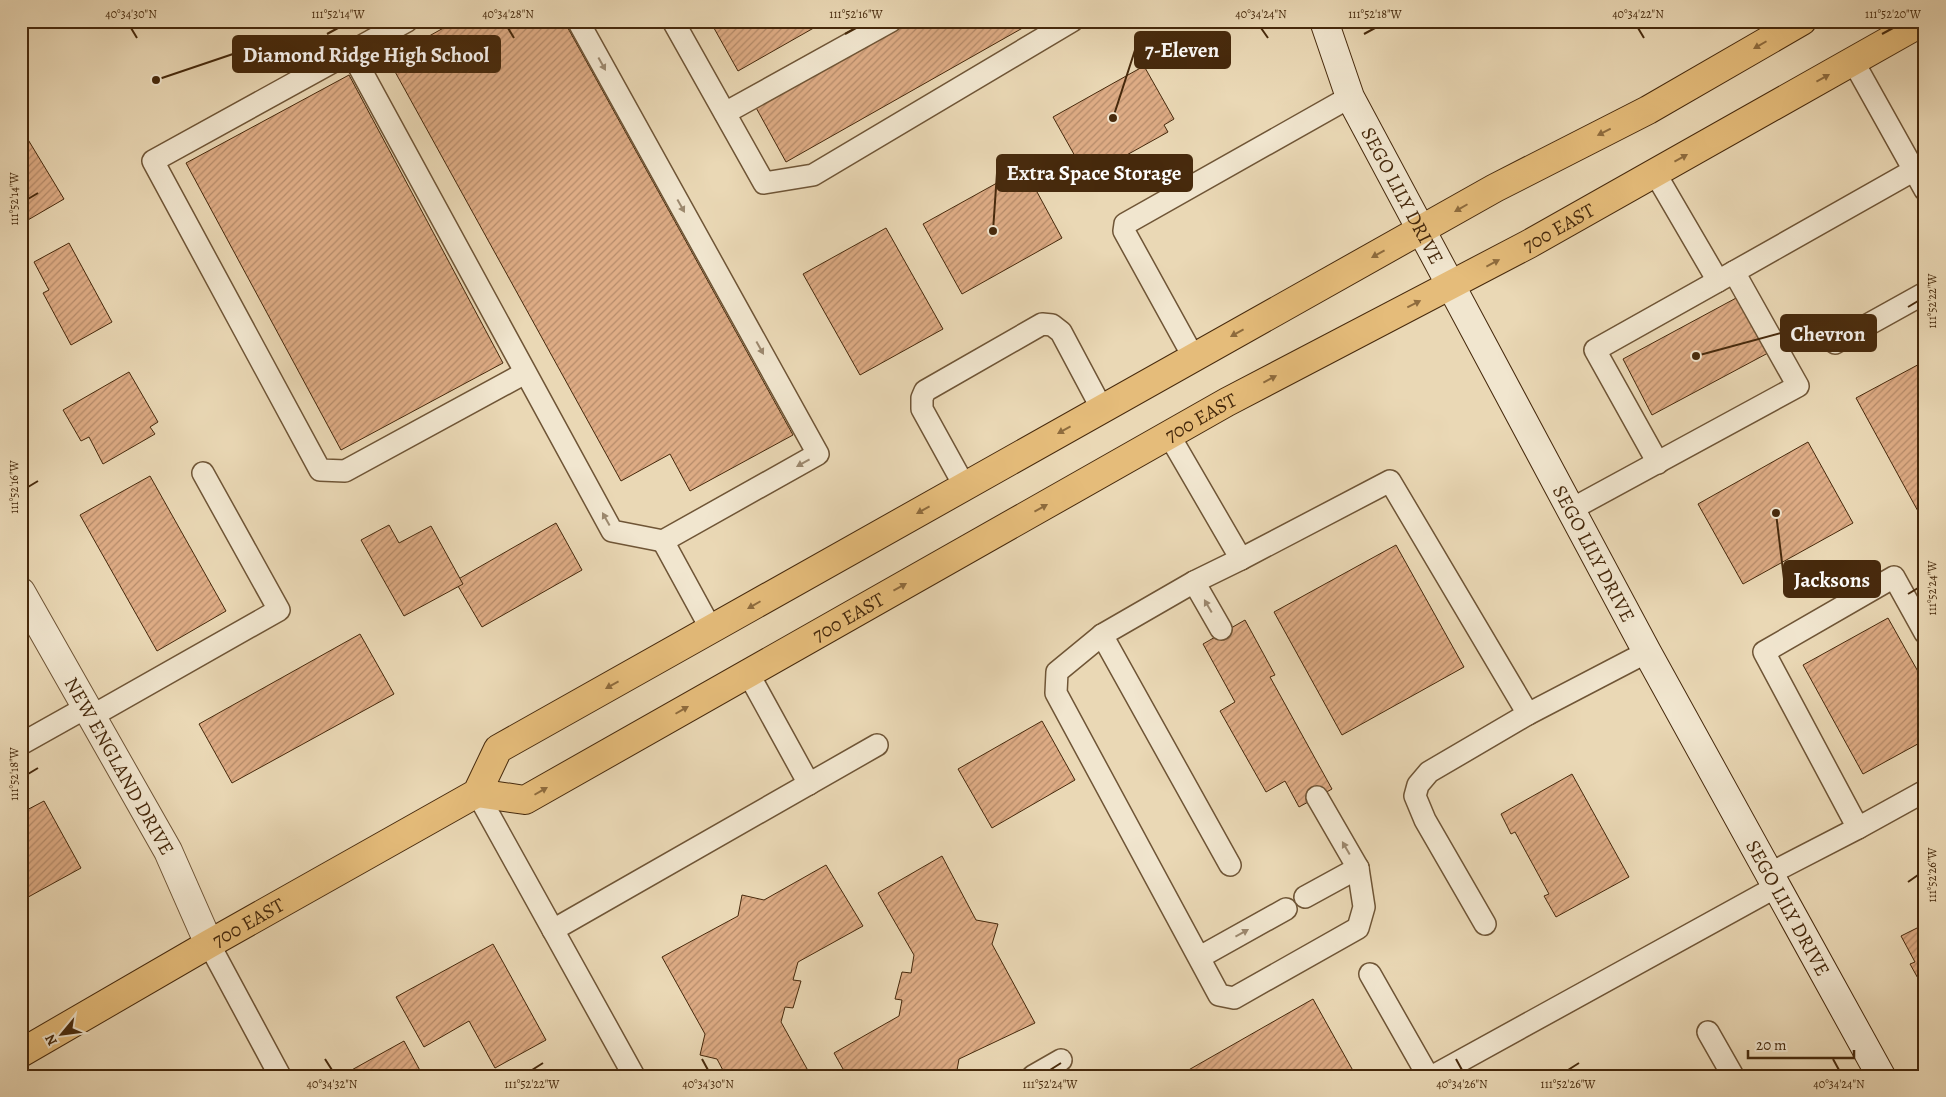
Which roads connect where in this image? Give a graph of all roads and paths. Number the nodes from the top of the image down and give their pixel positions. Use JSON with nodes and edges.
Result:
{"nodes":[{"id":1,"x":407,"y":21,"type":"edge"},
{"id":2,"x":578,"y":21,"type":"edge"},
{"id":3,"x":673,"y":21,"type":"edge"},
{"id":4,"x":891,"y":21,"type":"edge"},
{"id":5,"x":1072,"y":21,"type":"edge"},
{"id":6,"x":1324,"y":21,"type":"edge"},
{"id":7,"x":1802,"y":21,"type":"edge"},
{"id":8,"x":1924,"y":21,"type":"edge"},
{"id":9,"x":351,"y":52,"type":"junction"},
{"id":10,"x":1853,"y":61,"type":"junction"},
{"id":11,"x":1350,"y":96,"type":"junction"},
{"id":12,"x":725,"y":113,"type":"junction"},
{"id":13,"x":1919,"y":167,"type":"edge"},
{"id":14,"x":1655,"y":173,"type":"junction"},
{"id":15,"x":1925,"y":190,"type":"edge"},
{"id":16,"x":1421,"y":230,"type":"junction"},
{"id":17,"x":1726,"y":277,"type":"junction"},
{"id":18,"x":1450,"y":286,"type":"junction"},
{"id":19,"x":1925,"y":293,"type":"edge"},
{"id":20,"x":1835,"y":344,"type":"dead end"},
{"id":21,"x":1194,"y":358,"type":"junction"},
{"id":22,"x":525,"y":373,"type":"junction"},
{"id":23,"x":1102,"y":409,"type":"junction"},
{"id":24,"x":1170,"y":435,"type":"junction"},
{"id":25,"x":1658,"y":463,"type":"junction"},
{"id":26,"x":203,"y":473,"type":"dead end"},
{"id":27,"x":965,"y":487,"type":"junction"},
{"id":28,"x":1570,"y":510,"type":"junction"},
{"id":29,"x":663,"y":541,"type":"junction"},
{"id":30,"x":1241,"y":559,"type":"junction"},
{"id":31,"x":1194,"y":582,"type":"junction"},
{"id":32,"x":21,"y":592,"type":"edge"},
{"id":33,"x":711,"y":629,"type":"junction"},
{"id":34,"x":1222,"y":629,"type":"dead end"},
{"id":35,"x":1925,"y":633,"type":"edge"},
{"id":36,"x":1102,"y":635,"type":"junction"},
{"id":37,"x":1647,"y":652,"type":"junction"},
{"id":38,"x":748,"y":673,"type":"junction"},
{"id":39,"x":89,"y":711,"type":"junction"},
{"id":40,"x":1528,"y":714,"type":"junction"},
{"id":41,"x":21,"y":744,"type":"edge"},
{"id":42,"x":878,"y":746,"type":"dead end"},
{"id":43,"x":809,"y":784,"type":"junction"},
{"id":44,"x":1925,"y":791,"type":"edge"},
{"id":45,"x":477,"y":793,"type":"junction"},
{"id":46,"x":1317,"y":797,"type":"dead end"},
{"id":47,"x":1858,"y":828,"type":"junction"},
{"id":48,"x":1230,"y":865,"type":"dead end"},
{"id":49,"x":1358,"y":868,"type":"junction"},
{"id":50,"x":1772,"y":880,"type":"junction"},
{"id":51,"x":1305,"y":898,"type":"dead end"},
{"id":52,"x":1286,"y":908,"type":"dead end"},
{"id":53,"x":1485,"y":924,"type":"dead end"},
{"id":54,"x":553,"y":930,"type":"junction"},
{"id":55,"x":210,"y":944,"type":"junction"},
{"id":56,"x":1200,"y":957,"type":"junction"},
{"id":57,"x":1370,"y":974,"type":"dead end"},
{"id":58,"x":1708,"y":1032,"type":"dead end"},
{"id":59,"x":21,"y":1053,"type":"edge"},
{"id":60,"x":1061,"y":1060,"type":"dead end"},
{"id":61,"x":280,"y":1076,"type":"edge"},
{"id":62,"x":634,"y":1076,"type":"edge"},
{"id":63,"x":1033,"y":1076,"type":"edge"},
{"id":64,"x":1428,"y":1076,"type":"edge"},
{"id":65,"x":1433,"y":1076,"type":"edge"},
{"id":66,"x":1733,"y":1076,"type":"edge"},
{"id":67,"x":1881,"y":1076,"type":"edge"}],
"edges":[{"from":1,"to":9,"type":"lane"},
{"from":2,"to":29,"type":"lane","one_way":true},
{"from":3,"to":12,"type":"lane"},
{"from":4,"to":12,"type":"lane"},
{"from":5,"to":12,"type":"lane"},
{"from":6,"to":11,"type":"main road","name":"SEGO LILY DRIVE"},
{"from":7,"to":16,"type":"main road","one_way":true},
{"from":8,"to":10,"type":"main road","name":"700 EAST"},
{"from":9,"to":22,"type":"lane"},
{"from":9,"to":22,"type":"lane"},
{"from":10,"to":13,"type":"lane"},
{"from":14,"to":10,"type":"main road","name":"700 EAST","one_way":true},
{"from":11,"to":16,"type":"main road","name":"SEGO LILY DRIVE"},
{"from":11,"to":21,"type":"lane"},
{"from":13,"to":15,"type":"lane"},
{"from":13,"to":17,"type":"lane"},
{"from":14,"to":17,"type":"lane"},
{"from":18,"to":14,"type":"main road","name":"700 EAST","one_way":true},
{"from":16,"to":18,"type":"main road","name":"SEGO LILY DRIVE"},
{"from":16,"to":21,"type":"main road","one_way":true},
{"from":17,"to":25,"type":"lane"},
{"from":17,"to":25,"type":"lane"},
{"from":24,"to":18,"type":"main road","name":"700 EAST","one_way":true},
{"from":18,"to":28,"type":"main road","name":"SEGO LILY DRIVE"},
{"from":19,"to":20,"type":"lane"},
{"from":21,"to":23,"type":"main road"},
{"from":29,"to":22,"type":"lane","one_way":true},
{"from":23,"to":27,"type":"main road","one_way":true},
{"from":23,"to":27,"type":"lane"},
{"from":24,"to":30,"type":"lane"},
{"from":38,"to":24,"type":"main road","name":"700 EAST","one_way":true},
{"from":25,"to":28,"type":"lane"},
{"from":26,"to":39,"type":"lane"},
{"from":27,"to":33,"type":"main road","one_way":true},
{"from":28,"to":37,"type":"main road","name":"SEGO LILY DRIVE"},
{"from":29,"to":33,"type":"lane"},
{"from":30,"to":31,"type":"lane"},
{"from":30,"to":40,"type":"lane"},
{"from":34,"to":31,"type":"lane","one_way":true},
{"from":31,"to":36,"type":"lane"},
{"from":32,"to":39,"type":"main road","name":"NEW ENGLAND DRIVE"},
{"from":33,"to":45,"type":"main road","one_way":true},
{"from":35,"to":47,"type":"lane"},
{"from":36,"to":48,"type":"lane"},
{"from":36,"to":56,"type":"lane"},
{"from":37,"to":40,"type":"lane"},
{"from":37,"to":50,"type":"main road","name":"SEGO LILY DRIVE"},
{"from":38,"to":43,"type":"lane"},
{"from":45,"to":38,"type":"main road","name":"700 EAST","one_way":true},
{"from":39,"to":41,"type":"lane"},
{"from":39,"to":55,"type":"main road","name":"NEW ENGLAND DRIVE"},
{"from":40,"to":53,"type":"lane"},
{"from":42,"to":43,"type":"lane"},
{"from":43,"to":54,"type":"lane"},
{"from":44,"to":47,"type":"lane"},
{"from":45,"to":54,"type":"lane"},
{"from":45,"to":55,"type":"main road","name":"700 EAST"},
{"from":49,"to":46,"type":"lane","one_way":true},
{"from":47,"to":50,"type":"lane"},
{"from":49,"to":51,"type":"lane"},
{"from":49,"to":56,"type":"lane"},
{"from":50,"to":65,"type":"lane"},
{"from":50,"to":67,"type":"main road","name":"SEGO LILY DRIVE"},
{"from":56,"to":52,"type":"lane","one_way":true},
{"from":54,"to":62,"type":"lane"},
{"from":55,"to":59,"type":"main road","name":"700 EAST"},
{"from":55,"to":61,"type":"lane"},
{"from":57,"to":64,"type":"lane"},
{"from":58,"to":66,"type":"lane"},
{"from":60,"to":63,"type":"lane"}]}
